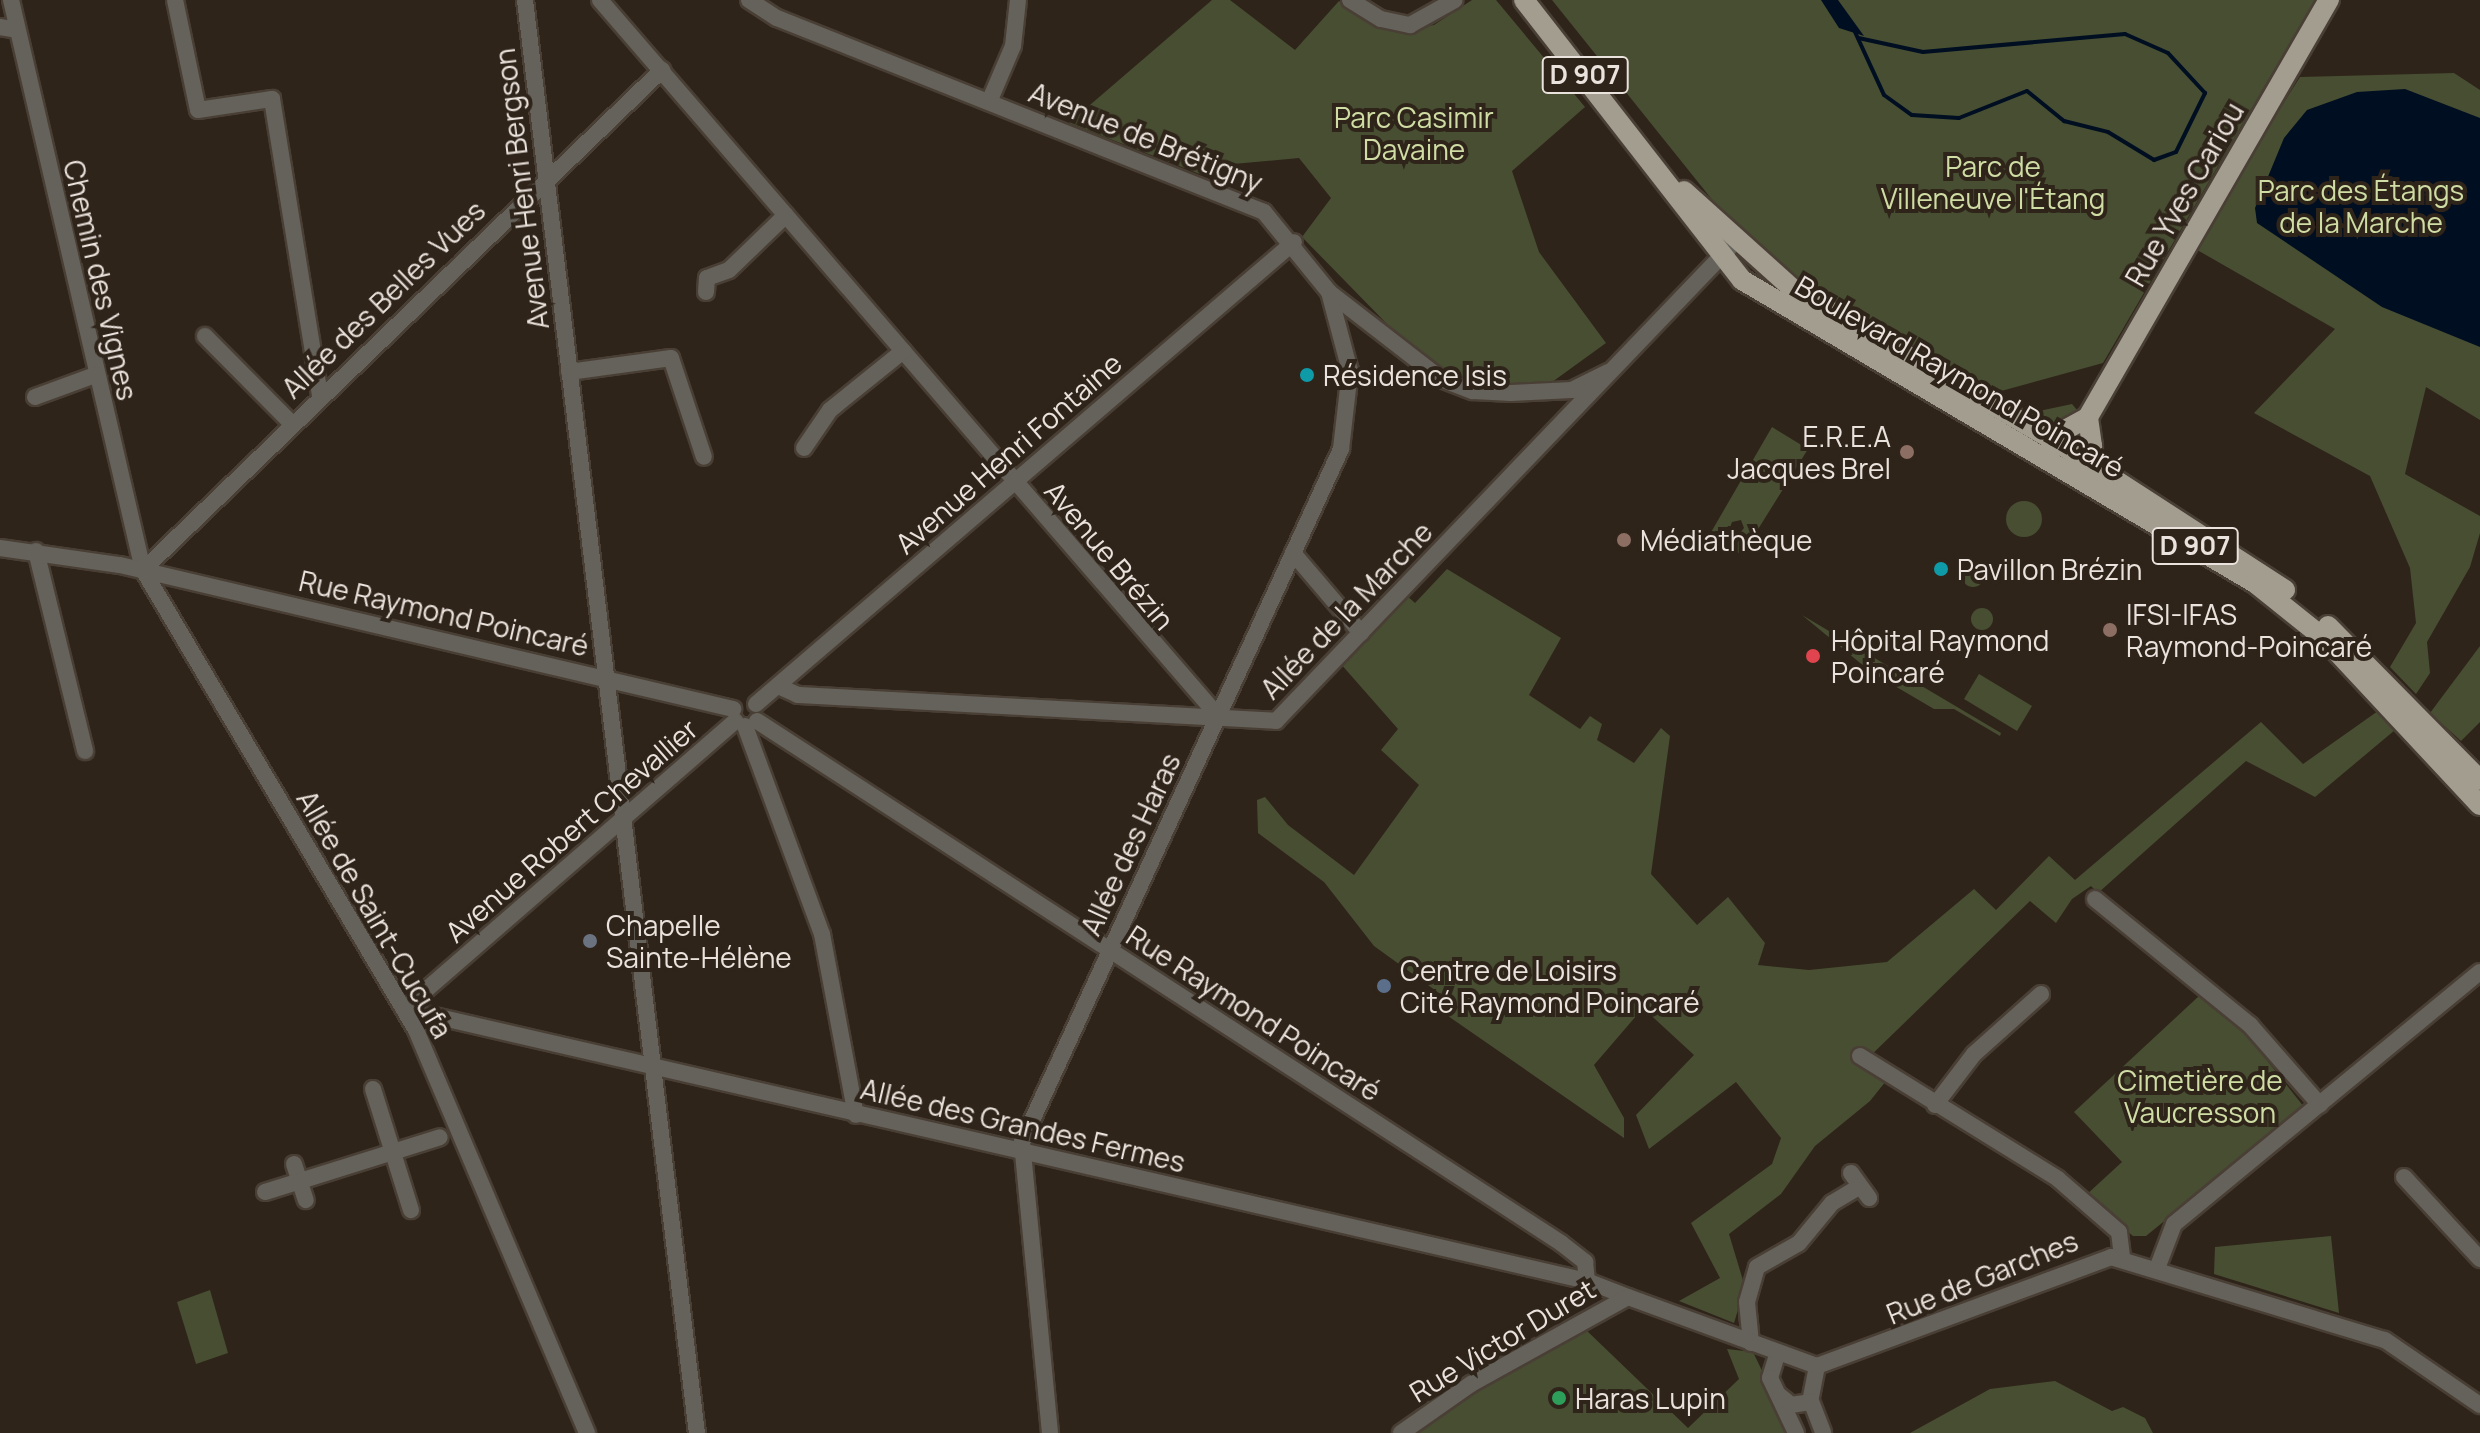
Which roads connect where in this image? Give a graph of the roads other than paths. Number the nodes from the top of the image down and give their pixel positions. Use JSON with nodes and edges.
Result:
{"nodes":[{"id":1,"x":11,"y":0,"type":"edge"},
{"id":2,"x":175,"y":0,"type":"edge"},
{"id":3,"x":525,"y":0,"type":"edge"},
{"id":4,"x":600,"y":0,"type":"edge"},
{"id":5,"x":749,"y":0,"type":"edge"},
{"id":6,"x":1018,"y":0,"type":"edge"},
{"id":7,"x":1350,"y":0,"type":"edge"},
{"id":8,"x":1455,"y":0,"type":"edge"},
{"id":9,"x":1524,"y":0,"type":"edge"},
{"id":10,"x":2329,"y":0,"type":"edge"},
{"id":11,"x":9,"y":28,"type":"edge"},
{"id":12,"x":662,"y":70,"type":"junction"},
{"id":13,"x":989,"y":102,"type":"junction"},
{"id":14,"x":548,"y":177,"type":"junction"},
{"id":15,"x":786,"y":215,"type":"junction"},
{"id":16,"x":1294,"y":242,"type":"junction"},
{"id":17,"x":1727,"y":251,"type":"junction"},
{"id":18,"x":706,"y":292,"type":"dead end"},
{"id":19,"x":1329,"y":292,"type":"junction"},
{"id":20,"x":205,"y":336,"type":"dead end"},
{"id":21,"x":903,"y":351,"type":"junction"},
{"id":22,"x":569,"y":372,"type":"junction"},
{"id":23,"x":95,"y":375,"type":"junction"},
{"id":24,"x":320,"y":396,"type":"junction"},
{"id":25,"x":1577,"y":396,"type":"junction"},
{"id":26,"x":35,"y":397,"type":"dead end"},
{"id":27,"x":291,"y":423,"type":"junction"},
{"id":28,"x":2083,"y":426,"type":"junction"},
{"id":29,"x":804,"y":448,"type":"dead end"},
{"id":30,"x":2050,"y":449,"type":"junction"},
{"id":31,"x":704,"y":457,"type":"dead end"},
{"id":32,"x":2081,"y":468,"type":"junction"},
{"id":33,"x":1015,"y":482,"type":"junction"},
{"id":34,"x":0,"y":548,"type":"edge"},
{"id":35,"x":36,"y":551,"type":"junction"},
{"id":36,"x":1293,"y":553,"type":"junction"},
{"id":37,"x":143,"y":570,"type":"junction"},
{"id":38,"x":1361,"y":633,"type":"junction"},
{"id":39,"x":610,"y":677,"type":"junction"},
{"id":40,"x":778,"y":686,"type":"junction"},
{"id":41,"x":745,"y":716,"type":"junction"},
{"id":42,"x":1218,"y":716,"type":"junction"},
{"id":43,"x":85,"y":751,"type":"dead end"},
{"id":44,"x":2480,"y":780,"type":"edge"},
{"id":45,"x":2480,"y":805,"type":"edge"},
{"id":46,"x":625,"y":816,"type":"junction"},
{"id":47,"x":2095,"y":899,"type":"dead end"},
{"id":48,"x":1109,"y":950,"type":"junction"},
{"id":49,"x":2480,"y":972,"type":"edge"},
{"id":50,"x":2041,"y":994,"type":"dead end"},
{"id":51,"x":404,"y":1009,"type":"junction"},
{"id":52,"x":1860,"y":1056,"type":"dead end"},
{"id":53,"x":652,"y":1066,"type":"junction"},
{"id":54,"x":373,"y":1089,"type":"dead end"},
{"id":55,"x":1935,"y":1105,"type":"junction"},
{"id":56,"x":2320,"y":1105,"type":"junction"},
{"id":57,"x":856,"y":1115,"type":"junction"},
{"id":58,"x":440,"y":1137,"type":"dead end"},
{"id":59,"x":392,"y":1152,"type":"junction"},
{"id":60,"x":1022,"y":1152,"type":"junction"},
{"id":61,"x":294,"y":1164,"type":"dead end"},
{"id":62,"x":2404,"y":1177,"type":"dead end"},
{"id":63,"x":300,"y":1181,"type":"junction"},
{"id":64,"x":1860,"y":1186,"type":"dead end"},
{"id":65,"x":265,"y":1192,"type":"dead end"},
{"id":66,"x":306,"y":1200,"type":"dead end"},
{"id":67,"x":411,"y":1210,"type":"dead end"},
{"id":68,"x":2122,"y":1258,"type":"junction"},
{"id":69,"x":2480,"y":1259,"type":"edge"},
{"id":70,"x":2158,"y":1266,"type":"junction"},
{"id":71,"x":1587,"y":1281,"type":"junction"},
{"id":72,"x":1630,"y":1297,"type":"junction"},
{"id":73,"x":1751,"y":1343,"type":"junction"},
{"id":74,"x":1777,"y":1355,"type":"junction"},
{"id":75,"x":1817,"y":1366,"type":"junction"},
{"id":76,"x":1779,"y":1395,"type":"junction"},
{"id":77,"x":1811,"y":1401,"type":"junction"},
{"id":78,"x":2480,"y":1405,"type":"edge"},
{"id":79,"x":587,"y":1433,"type":"edge"},
{"id":80,"x":697,"y":1433,"type":"edge"},
{"id":81,"x":1050,"y":1433,"type":"edge"},
{"id":82,"x":1401,"y":1433,"type":"edge"},
{"id":83,"x":1796,"y":1433,"type":"edge"},
{"id":84,"x":1823,"y":1433,"type":"edge"}],
"edges":[{"from":1,"to":11,"type":"street","name":"Chemin des Vignes"},
{"from":2,"to":24,"type":"street"},
{"from":3,"to":14,"type":"street","name":"Avenue Henri Bergson"},
{"from":4,"to":12,"type":"street","name":"Avenue Brézin"},
{"from":5,"to":13,"type":"street","name":"Avenue de Brétigny"},
{"from":6,"to":13,"type":"street"},
{"from":7,"to":8,"type":"street"},
{"from":9,"to":17,"type":"main road","name":"Boulevard Raymond Poincaré","number":"D 907"},
{"from":10,"to":28,"type":"main road","name":"Rue Yves Cariou"},
{"from":11,"to":23,"type":"street","name":"Chemin des Vignes"},
{"from":12,"to":14,"type":"street","name":"Allée des Belles Vues"},
{"from":12,"to":15,"type":"street","name":"Avenue Brézin"},
{"from":13,"to":16,"type":"street","name":"Avenue de Brétigny"},
{"from":14,"to":22,"type":"street","name":"Avenue Henri Bergson"},
{"from":14,"to":24,"type":"street","name":"Allée des Belles Vues"},
{"from":15,"to":18,"type":"street"},
{"from":15,"to":21,"type":"street","name":"Avenue Brézin"},
{"from":16,"to":19,"type":"street","name":"Avenue de Brétigny"},
{"from":16,"to":33,"type":"street","name":"Avenue Henri Fontaine"},
{"from":17,"to":25,"type":"street","name":"Avenue de Brétigny"},
{"from":17,"to":30,"type":"main road","name":"Boulevard Raymond Poincaré","number":"D 907"},
{"from":19,"to":25,"type":"street","name":"Avenue de Brétigny"},
{"from":19,"to":36,"type":"street","name":"Allée des Haras"},
{"from":20,"to":27,"type":"street"},
{"from":21,"to":29,"type":"street"},
{"from":21,"to":33,"type":"street","name":"Avenue Brézin"},
{"from":22,"to":31,"type":"street"},
{"from":22,"to":39,"type":"street","name":"Avenue Henri Bergson"},
{"from":23,"to":26,"type":"street"},
{"from":23,"to":37,"type":"street","name":"Chemin des Vignes"},
{"from":24,"to":27,"type":"street","name":"Allée des Belles Vues"},
{"from":25,"to":38,"type":"street","name":"Allée de la Marche"},
{"from":27,"to":37,"type":"street","name":"Allée des Belles Vues"},
{"from":28,"to":30,"type":"main road","name":"Rue Yves Cariou"},
{"from":28,"to":32,"type":"main road","name":"Rue Yves Cariou"},
{"from":30,"to":32,"type":"main road","name":"Boulevard Raymond Poincaré","number":"D 907"},
{"from":32,"to":44,"type":"main road","number":"D 907"},
{"from":32,"to":45,"type":"main road","name":"Boulevard Raymond Poincaré","number":"D 907"},
{"from":33,"to":40,"type":"street","name":"Avenue Henri Fontaine"},
{"from":33,"to":42,"type":"street","name":"Avenue Brézin"},
{"from":34,"to":35,"type":"street","name":"Rue Raymond Poincaré"},
{"from":35,"to":37,"type":"street","name":"Rue Raymond Poincaré"},
{"from":35,"to":43,"type":"street"},
{"from":36,"to":38,"type":"street"},
{"from":36,"to":42,"type":"street","name":"Allée des Haras"},
{"from":37,"to":39,"type":"street","name":"Rue Raymond Poincaré"},
{"from":37,"to":51,"type":"street","name":"Allée de Saint-Cucufa"},
{"from":38,"to":42,"type":"street","name":"Allée de la Marche"},
{"from":39,"to":41,"type":"street","name":"Rue Raymond Poincaré"},
{"from":39,"to":46,"type":"street","name":"Avenue Henri Bergson"},
{"from":40,"to":41,"type":"street","name":"Avenue Henri Fontaine"},
{"from":40,"to":42,"type":"street","name":"Allée de la Marche"},
{"from":41,"to":46,"type":"street","name":"Avenue Robert Chevallier"},
{"from":41,"to":48,"type":"street","name":"Rue Raymond Poincaré"},
{"from":41,"to":57,"type":"street"},
{"from":42,"to":48,"type":"street","name":"Allée des Haras"},
{"from":46,"to":51,"type":"street","name":"Avenue Robert Chevallier"},
{"from":46,"to":53,"type":"street","name":"Avenue Henri Bergson"},
{"from":47,"to":56,"type":"street"},
{"from":48,"to":60,"type":"street","name":"Allée des Haras"},
{"from":48,"to":71,"type":"street","name":"Rue Raymond Poincaré"},
{"from":49,"to":56,"type":"street"},
{"from":50,"to":55,"type":"street"},
{"from":51,"to":53,"type":"street","name":"Allée des Grandes Fermes"},
{"from":51,"to":79,"type":"street","name":"Allée de Saint-Cucufa"},
{"from":52,"to":55,"type":"street"},
{"from":53,"to":57,"type":"street","name":"Allée des Grandes Fermes"},
{"from":53,"to":80,"type":"street","name":"Avenue Henri Bergson"},
{"from":54,"to":59,"type":"street"},
{"from":55,"to":68,"type":"street"},
{"from":56,"to":70,"type":"street"},
{"from":57,"to":60,"type":"street","name":"Allée des Grandes Fermes"},
{"from":58,"to":59,"type":"street"},
{"from":59,"to":63,"type":"street"},
{"from":59,"to":67,"type":"street"},
{"from":60,"to":71,"type":"street","name":"Allée des Grandes Fermes"},
{"from":60,"to":81,"type":"street","name":"Allée des Haras"},
{"from":61,"to":63,"type":"street"},
{"from":62,"to":69,"type":"street"},
{"from":63,"to":65,"type":"street"},
{"from":63,"to":66,"type":"street"},
{"from":64,"to":73,"type":"street"},
{"from":68,"to":70,"type":"street","name":"Rue de Garches"},
{"from":68,"to":75,"type":"street","name":"Rue de Garches"},
{"from":70,"to":78,"type":"street","name":"Rue de Garches"},
{"from":71,"to":72,"type":"street","name":"Allée des Grandes Fermes"},
{"from":72,"to":73,"type":"street"},
{"from":72,"to":82,"type":"street","name":"Rue Victor Duret"},
{"from":73,"to":74,"type":"street"},
{"from":74,"to":75,"type":"street"},
{"from":74,"to":76,"type":"street"},
{"from":75,"to":77,"type":"street"},
{"from":76,"to":77,"type":"street"},
{"from":76,"to":83,"type":"street"},
{"from":77,"to":84,"type":"street"}]}
